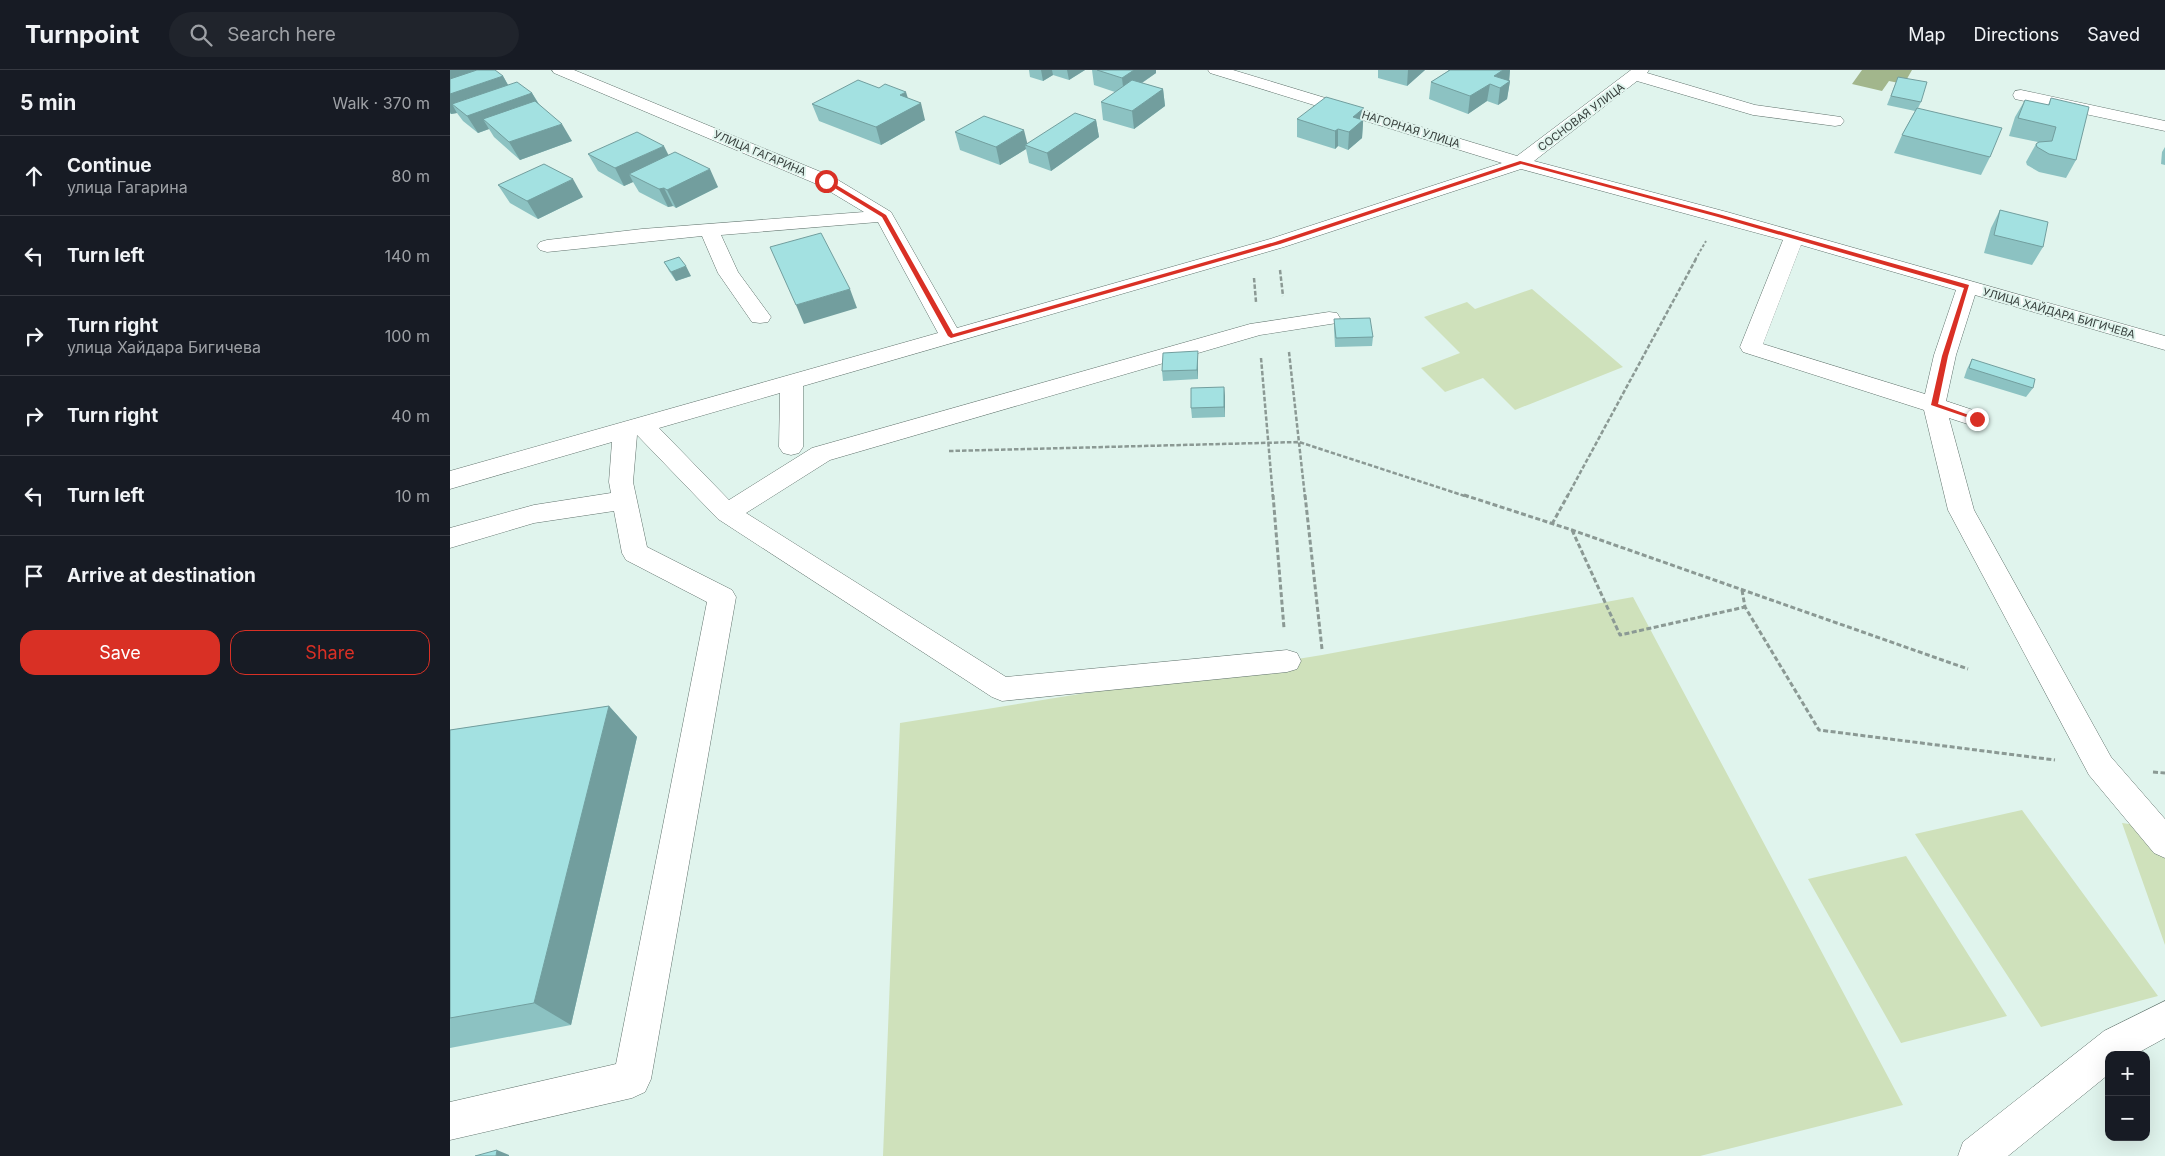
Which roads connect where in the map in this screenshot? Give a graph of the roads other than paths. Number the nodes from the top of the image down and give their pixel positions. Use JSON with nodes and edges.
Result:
{"nodes":[{"id":1,"x":560,"y":70,"type":"edge"},
{"id":2,"x":1216,"y":70,"type":"edge"},
{"id":3,"x":1638,"y":72,"type":"edge"},
{"id":4,"x":2021,"y":94,"type":"dead end"},
{"id":5,"x":1835,"y":121,"type":"dead end"},
{"id":6,"x":2165,"y":126,"type":"edge"},
{"id":7,"x":1520,"y":163,"type":"junction"},
{"id":8,"x":884,"y":216,"type":"junction"},
{"id":9,"x":709,"y":230,"type":"junction"},
{"id":10,"x":1794,"y":237,"type":"junction"},
{"id":11,"x":547,"y":246,"type":"dead end"},
{"id":12,"x":1967,"y":287,"type":"junction"},
{"id":13,"x":760,"y":317,"type":"dead end"},
{"id":14,"x":1329,"y":318,"type":"dead end"},
{"id":15,"x":951,"y":336,"type":"junction"},
{"id":16,"x":2165,"y":343,"type":"edge"},
{"id":17,"x":792,"y":384,"type":"junction"},
{"id":18,"x":1934,"y":405,"type":"junction"},
{"id":19,"x":1977,"y":419,"type":"dead end"},
{"id":20,"x":634,"y":427,"type":"junction"},
{"id":21,"x":791,"y":448,"type":"dead end"},
{"id":22,"x":450,"y":480,"type":"edge"},
{"id":23,"x":625,"y":500,"type":"junction"},
{"id":24,"x":727,"y":514,"type":"junction"},
{"id":25,"x":450,"y":538,"type":"edge"},
{"id":26,"x":1287,"y":661,"type":"road end"},
{"id":27,"x":2165,"y":843,"type":"edge"},
{"id":28,"x":2165,"y":1019,"type":"edge"},
{"id":29,"x":450,"y":1121,"type":"edge"},
{"id":30,"x":1977,"y":1156,"type":"edge"}],
"edges":[{"from":1,"to":8,"type":"street","name":"УЛИЦА ГАГАРИНА"},
{"from":2,"to":7,"type":"street","name":"НАГОРНАЯ УЛИЦА"},
{"from":3,"to":5,"type":"street"},
{"from":3,"to":7,"type":"street","name":"СОСНОВАЯ УЛИЦА"},
{"from":4,"to":6,"type":"street"},
{"from":7,"to":10,"type":"street","name":"УЛИЦА ХАЙДАРА БИГИЧЕВА"},
{"from":7,"to":15,"type":"street"},
{"from":8,"to":9,"type":"street"},
{"from":8,"to":15,"type":"street","name":"УЛИЦА ГАГАРИНА"},
{"from":9,"to":11,"type":"street"},
{"from":9,"to":13,"type":"street"},
{"from":10,"to":12,"type":"street","name":"УЛИЦА ХАЙДАРА БИГИЧЕВА"},
{"from":10,"to":18,"type":"street"},
{"from":12,"to":16,"type":"street","name":"УЛИЦА ХАЙДАРА БИГИЧЕВА"},
{"from":12,"to":18,"type":"street"},
{"from":14,"to":24,"type":"street"},
{"from":15,"to":17,"type":"street"},
{"from":17,"to":20,"type":"street"},
{"from":17,"to":21,"type":"street"},
{"from":18,"to":19,"type":"street"},
{"from":18,"to":27,"type":"street"},
{"from":20,"to":22,"type":"street"},
{"from":20,"to":23,"type":"street"},
{"from":20,"to":24,"type":"street"},
{"from":23,"to":25,"type":"street"},
{"from":23,"to":29,"type":"street"},
{"from":24,"to":26,"type":"street"},
{"from":28,"to":30,"type":"street"}]}
